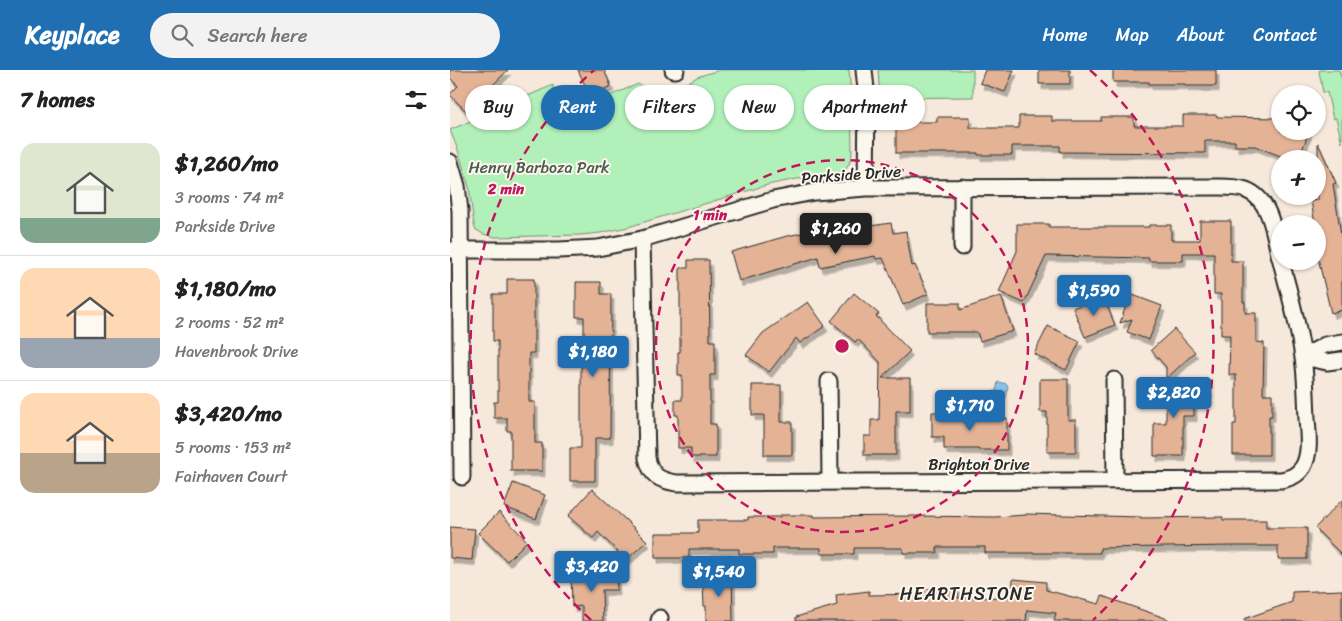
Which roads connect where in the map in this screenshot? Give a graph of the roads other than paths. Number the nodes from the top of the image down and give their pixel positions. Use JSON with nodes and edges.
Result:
{"nodes":[{"id":1,"x":864,"y":70,"type":"edge"},
{"id":2,"x":450,"y":162,"type":"edge"},
{"id":3,"x":962,"y":187,"type":"junction"},
{"id":4,"x":866,"y":188,"type":"junction"},
{"id":5,"x":1271,"y":222,"type":"edge"},
{"id":6,"x":642,"y":239,"type":"junction"},
{"id":7,"x":962,"y":247,"type":"dead end"},
{"id":8,"x":455,"y":250,"type":"edge"},
{"id":9,"x":1282,"y":270,"type":"edge"},
{"id":10,"x":1342,"y":342,"type":"edge"},
{"id":11,"x":1303,"y":357,"type":"junction"},
{"id":12,"x":1342,"y":360,"type":"edge"},
{"id":13,"x":1114,"y":380,"type":"dead end"},
{"id":14,"x":829,"y":381,"type":"dead end"},
{"id":15,"x":462,"y":477,"type":"dead end"},
{"id":16,"x":1116,"y":481,"type":"junction"},
{"id":17,"x":830,"y":482,"type":"junction"}],
"edges":[{"from":1,"to":4,"type":"street"},
{"from":2,"to":8,"type":"street"},
{"from":3,"to":4,"type":"street","name":"Parkside Drive"},
{"from":3,"to":5,"type":"street","name":"Parkside Drive"},
{"from":3,"to":7,"type":"street"},
{"from":4,"to":6,"type":"street","name":"Parkside Drive"},
{"from":6,"to":8,"type":"street","name":"Parkside Drive"},
{"from":6,"to":17,"type":"street","name":"Brighton Drive"},
{"from":8,"to":15,"type":"street"},
{"from":9,"to":11,"type":"street"},
{"from":10,"to":11,"type":"street"},
{"from":11,"to":12,"type":"street"},
{"from":11,"to":16,"type":"street","name":"Brighton Drive"},
{"from":13,"to":16,"type":"street"},
{"from":14,"to":17,"type":"street"},
{"from":16,"to":17,"type":"street","name":"Brighton Drive"}]}
